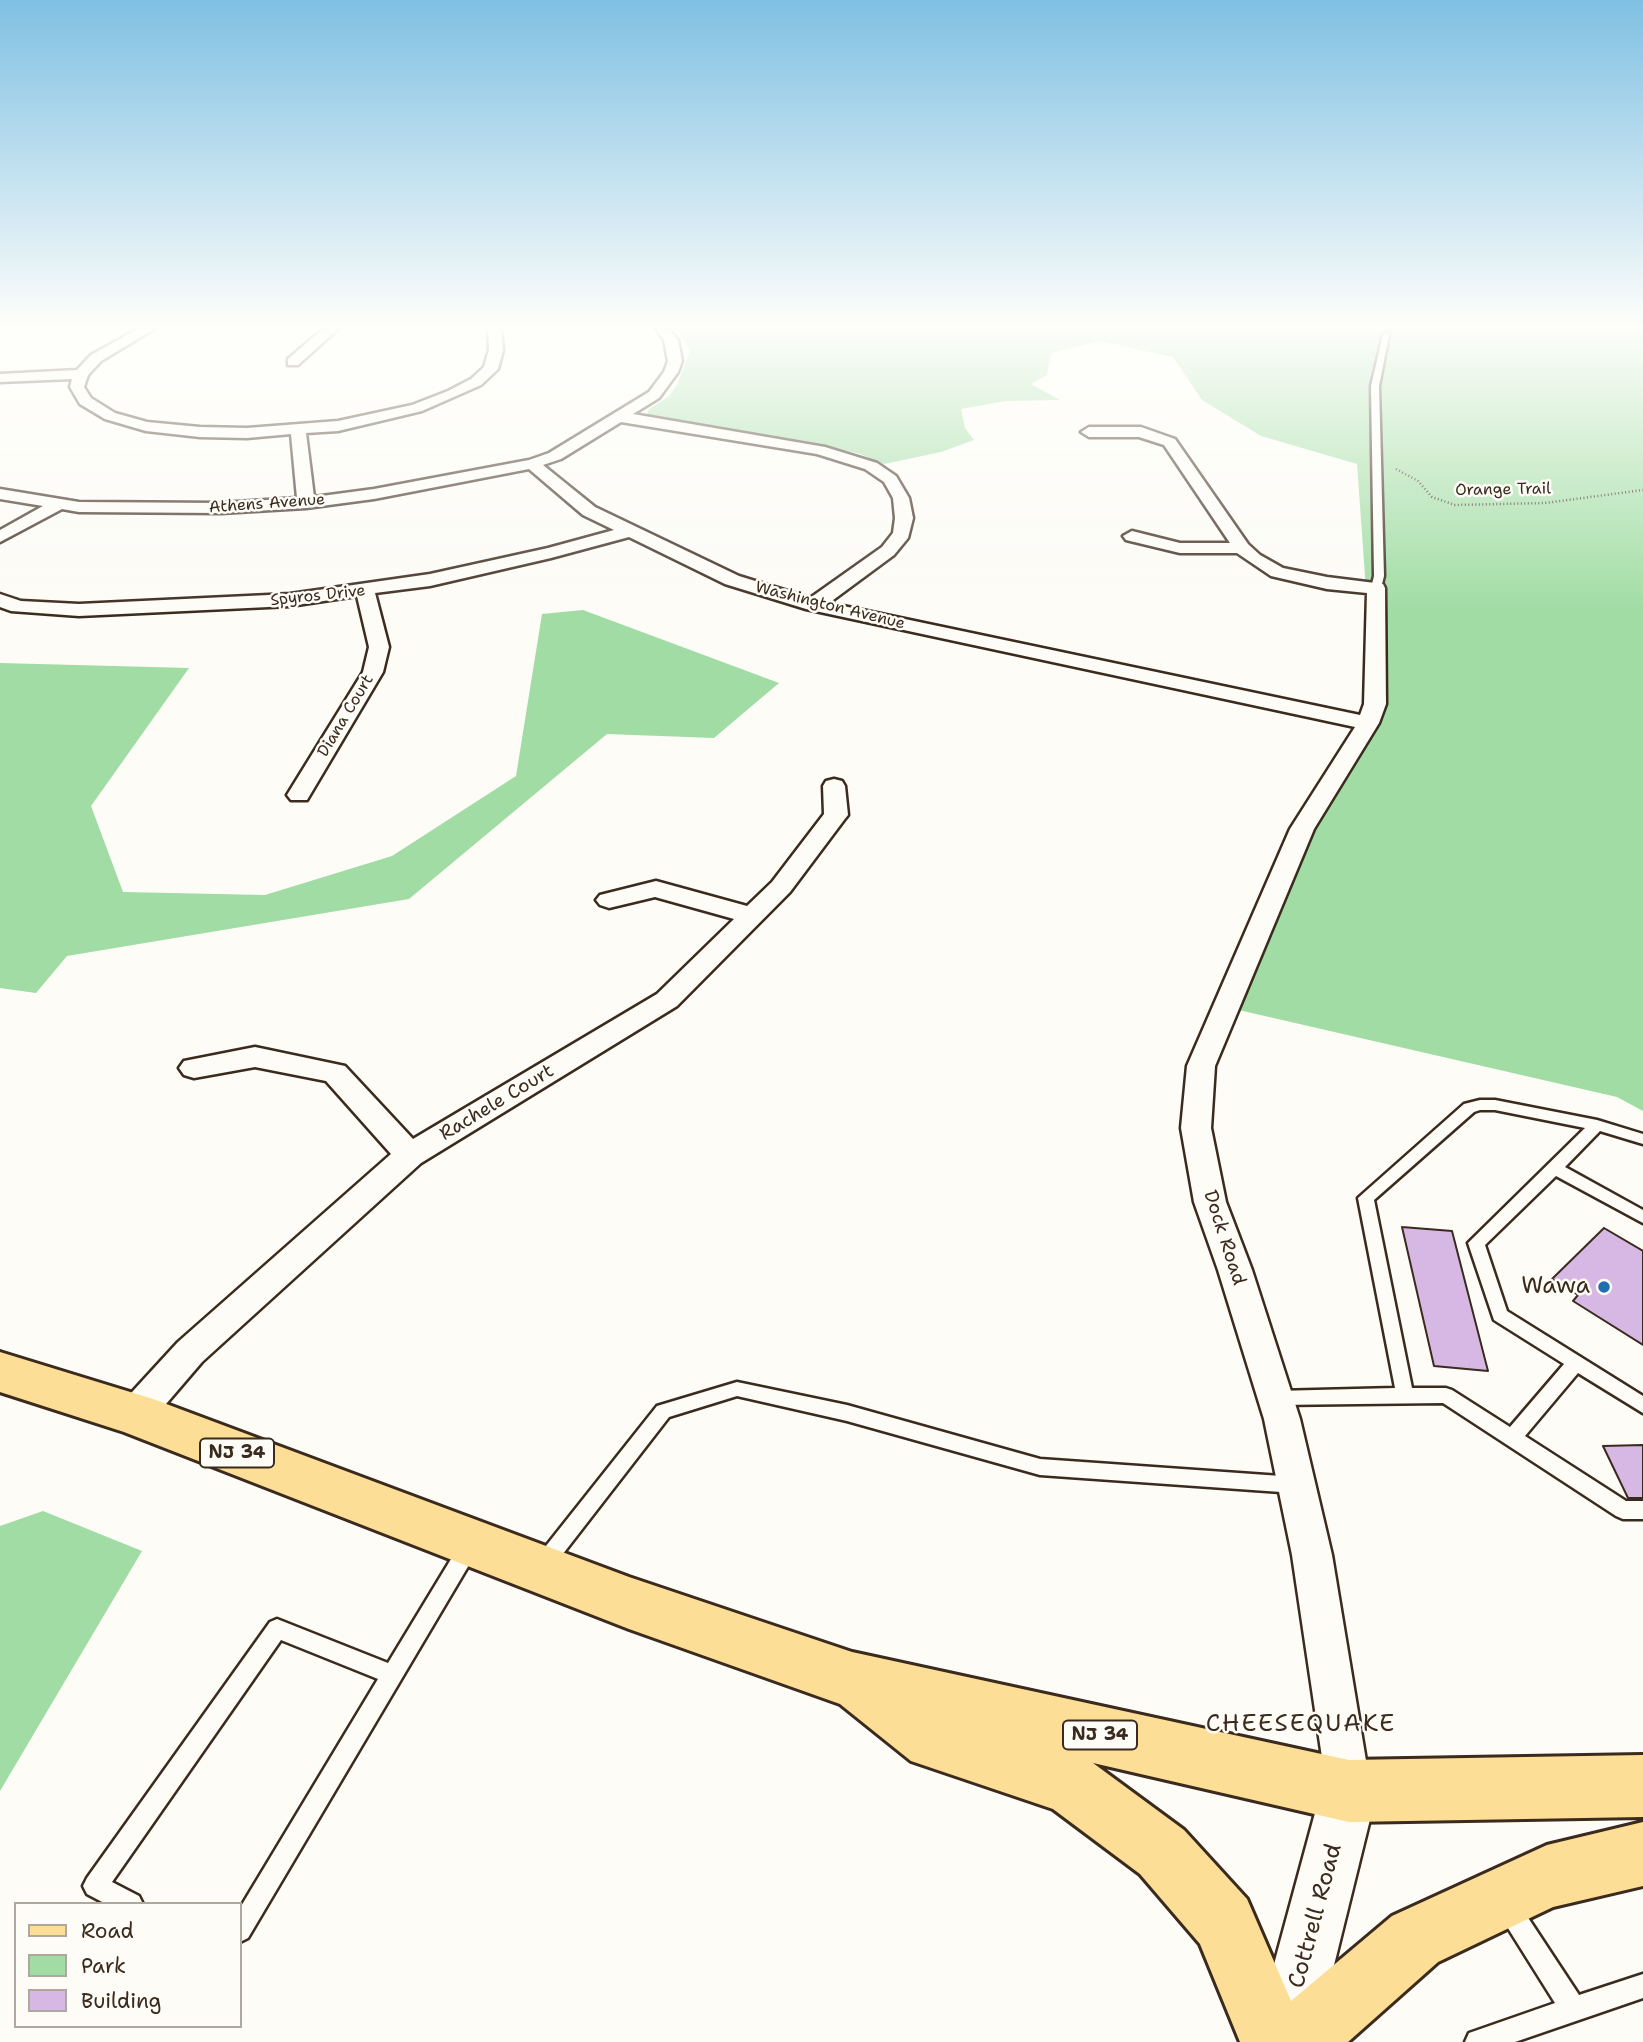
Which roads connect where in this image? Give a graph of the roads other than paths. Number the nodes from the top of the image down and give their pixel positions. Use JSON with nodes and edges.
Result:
{"nodes":[{"id":1,"x":140,"y":424,"type":"edge"},
{"id":2,"x":341,"y":424,"type":"edge"},
{"id":3,"x":609,"y":424,"type":"edge"},
{"id":4,"x":665,"y":424,"type":"edge"},
{"id":5,"x":1375,"y":424,"type":"edge"},
{"id":6,"x":298,"y":431,"type":"junction"},
{"id":7,"x":1088,"y":432,"type":"dead end"},
{"id":8,"x":532,"y":464,"type":"junction"},
{"id":9,"x":0,"y":494,"type":"edge"},
{"id":10,"x":306,"y":503,"type":"junction"},
{"id":11,"x":59,"y":504,"type":"junction"},
{"id":12,"x":630,"y":531,"type":"junction"},
{"id":13,"x":1132,"y":536,"type":"dead end"},
{"id":14,"x":0,"y":537,"type":"edge"},
{"id":15,"x":1242,"y":548,"type":"junction"},
{"id":16,"x":1376,"y":588,"type":"junction"},
{"id":17,"x":365,"y":591,"type":"junction"},
{"id":18,"x":0,"y":600,"type":"edge"},
{"id":19,"x":813,"y":605,"type":"junction"},
{"id":20,"x":1368,"y":723,"type":"junction"},
{"id":21,"x":834,"y":786,"type":"dead end"},
{"id":22,"x":299,"y":795,"type":"dead end"},
{"id":23,"x":609,"y":900,"type":"dead end"},
{"id":24,"x":753,"y":916,"type":"junction"},
{"id":25,"x":194,"y":1068,"type":"dead end"},
{"id":26,"x":1597,"y":1125,"type":"junction"},
{"id":27,"x":1643,"y":1139,"type":"edge"},
{"id":28,"x":410,"y":1155,"type":"junction"},
{"id":29,"x":1555,"y":1168,"type":"junction"},
{"id":30,"x":1643,"y":1217,"type":"edge"},
{"id":31,"x":1576,"y":1363,"type":"junction"},
{"id":32,"x":0,"y":1372,"type":"edge"},
{"id":33,"x":1405,"y":1396,"type":"junction"},
{"id":34,"x":1276,"y":1398,"type":"junction"},
{"id":35,"x":1643,"y":1405,"type":"edge"},
{"id":36,"x":135,"y":1415,"type":"junction"},
{"id":37,"x":1511,"y":1438,"type":"junction"},
{"id":38,"x":1296,"y":1485,"type":"junction"},
{"id":39,"x":1643,"y":1510,"type":"edge"},
{"id":40,"x":471,"y":1542,"type":"junction"},
{"id":41,"x":539,"y":1569,"type":"junction"},
{"id":42,"x":393,"y":1675,"type":"junction"},
{"id":43,"x":852,"y":1680,"type":"junction"},
{"id":44,"x":1643,"y":1786,"type":"edge"},
{"id":45,"x":1349,"y":1791,"type":"junction"},
{"id":46,"x":1643,"y":1854,"type":"edge"},
{"id":47,"x":1502,"y":1899,"type":"junction"},
{"id":48,"x":127,"y":1902,"type":"edge"},
{"id":49,"x":242,"y":1927,"type":"edge"},
{"id":50,"x":1643,"y":1986,"type":"edge"},
{"id":51,"x":1574,"y":2010,"type":"junction"},
{"id":52,"x":1274,"y":2042,"type":"edge"},
{"id":53,"x":1284,"y":2042,"type":"edge"},
{"id":54,"x":1296,"y":2042,"type":"edge"},
{"id":55,"x":1478,"y":2042,"type":"edge"}],
"edges":[{"from":1,"to":6,"type":"street"},
{"from":2,"to":6,"type":"street"},
{"from":3,"to":8,"type":"street"},
{"from":4,"to":19,"type":"street"},
{"from":5,"to":16,"type":"lane"},
{"from":6,"to":10,"type":"street"},
{"from":7,"to":15,"type":"street"},
{"from":8,"to":10,"type":"street","name":"Athens Avenue"},
{"from":8,"to":12,"type":"street","name":"Washington Avenue"},
{"from":9,"to":11,"type":"street","name":"Athens Avenue"},
{"from":10,"to":11,"type":"street","name":"Athens Avenue"},
{"from":11,"to":14,"type":"street"},
{"from":12,"to":17,"type":"street","name":"Spyros Drive"},
{"from":12,"to":19,"type":"street","name":"Washington Avenue"},
{"from":13,"to":15,"type":"street"},
{"from":15,"to":16,"type":"street"},
{"from":16,"to":20,"type":"street","name":"Dock Road"},
{"from":17,"to":18,"type":"street","name":"Spyros Drive"},
{"from":17,"to":22,"type":"street","name":"Diana Court"},
{"from":19,"to":20,"type":"street","name":"Washington Avenue"},
{"from":20,"to":34,"type":"street","name":"Dock Road"},
{"from":21,"to":24,"type":"street","name":"Rachele Court"},
{"from":23,"to":24,"type":"street"},
{"from":24,"to":28,"type":"street","name":"Rachele Court"},
{"from":25,"to":28,"type":"street"},
{"from":26,"to":27,"type":"lane"},
{"from":26,"to":29,"type":"lane"},
{"from":26,"to":33,"type":"lane"},
{"from":28,"to":36,"type":"street","name":"Rachele Court"},
{"from":29,"to":30,"type":"lane"},
{"from":29,"to":31,"type":"lane"},
{"from":31,"to":35,"type":"lane"},
{"from":31,"to":37,"type":"lane"},
{"from":32,"to":36,"type":"main road","number":"NJ 34"},
{"from":33,"to":34,"type":"lane"},
{"from":33,"to":37,"type":"lane"},
{"from":34,"to":38,"type":"street","name":"Dock Road"},
{"from":36,"to":40,"type":"main road","number":"NJ 34"},
{"from":37,"to":39,"type":"lane"},
{"from":38,"to":41,"type":"lane"},
{"from":38,"to":45,"type":"street","name":"Dock Road"},
{"from":40,"to":41,"type":"main road","number":"NJ 34"},
{"from":40,"to":42,"type":"lane"},
{"from":41,"to":43,"type":"main road","number":"NJ 34"},
{"from":42,"to":48,"type":"lane"},
{"from":42,"to":49,"type":"lane"},
{"from":43,"to":45,"type":"main road","number":"NJ 34"},
{"from":43,"to":52,"type":"main road"},
{"from":44,"to":45,"type":"main road","number":"NJ 34"},
{"from":45,"to":53,"type":"street","name":"Cottrell Road"},
{"from":46,"to":47,"type":"main road"},
{"from":47,"to":51,"type":"lane"},
{"from":47,"to":54,"type":"main road"},
{"from":50,"to":51,"type":"lane"},
{"from":51,"to":55,"type":"lane"}]}
